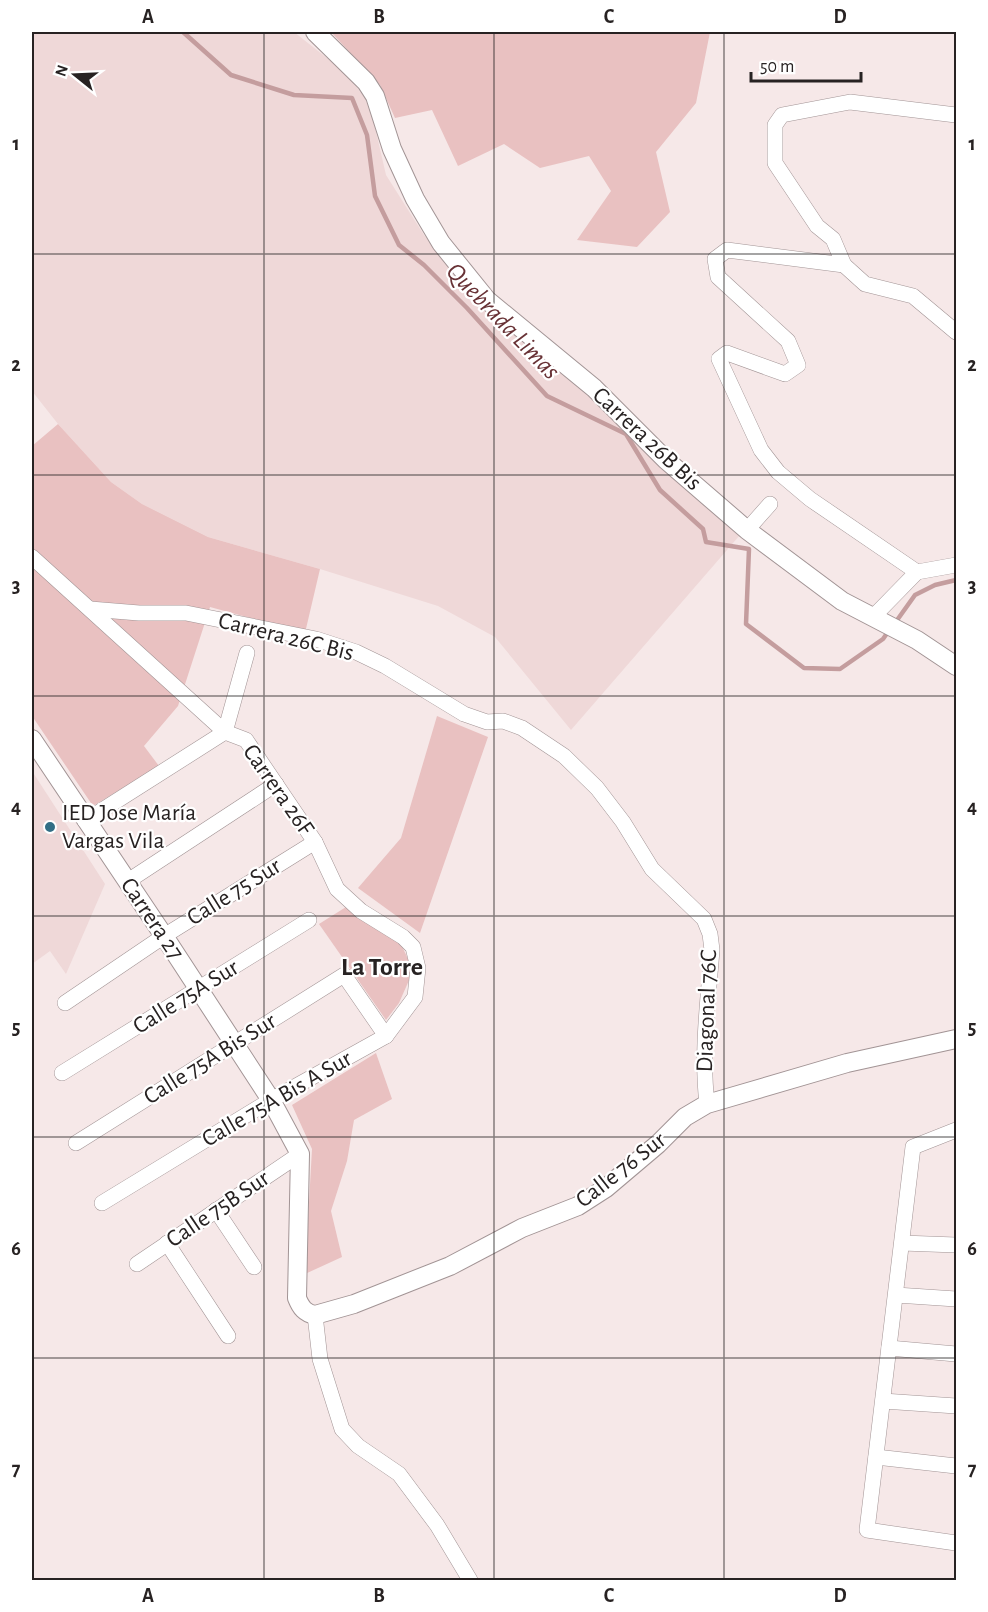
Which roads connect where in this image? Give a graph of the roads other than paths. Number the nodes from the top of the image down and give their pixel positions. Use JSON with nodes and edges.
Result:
{"nodes":[{"id":1,"x":315,"y":32,"type":"edge"},
{"id":2,"x":957,"y":115,"type":"edge"},
{"id":3,"x":844,"y":265,"type":"junction"},
{"id":4,"x":957,"y":332,"type":"edge"},
{"id":5,"x":770,"y":504,"type":"dead end"},
{"id":6,"x":747,"y":530,"type":"junction"},
{"id":7,"x":32,"y":557,"type":"edge"},
{"id":8,"x":957,"y":565,"type":"edge"},
{"id":9,"x":917,"y":572,"type":"junction"},
{"id":10,"x":90,"y":609,"type":"junction"},
{"id":11,"x":878,"y":619,"type":"junction"},
{"id":12,"x":247,"y":653,"type":"dead end"},
{"id":13,"x":957,"y":666,"type":"edge"},
{"id":14,"x":225,"y":732,"type":"junction"},
{"id":15,"x":32,"y":739,"type":"edge"},
{"id":16,"x":276,"y":784,"type":"junction"},
{"id":17,"x":85,"y":821,"type":"junction"},
{"id":18,"x":315,"y":842,"type":"junction"},
{"id":19,"x":128,"y":881,"type":"junction"},
{"id":20,"x":704,"y":919,"type":"joint"},
{"id":21,"x":309,"y":920,"type":"dead end"},
{"id":22,"x":164,"y":936,"type":"junction"},
{"id":23,"x":418,"y":968,"type":"joint"},
{"id":24,"x":199,"y":990,"type":"junction"},
{"id":25,"x":65,"y":1003,"type":"dead end"},
{"id":26,"x":386,"y":1036,"type":"junction"},
{"id":27,"x":957,"y":1039,"type":"edge"},
{"id":28,"x":233,"y":1044,"type":"junction"},
{"id":29,"x":62,"y":1073,"type":"dead end"},
{"id":30,"x":271,"y":1100,"type":"junction"},
{"id":31,"x":707,"y":1104,"type":"junction"},
{"id":32,"x":957,"y":1130,"type":"edge"},
{"id":33,"x":76,"y":1143,"type":"dead end"},
{"id":34,"x":300,"y":1154,"type":"junction"},
{"id":35,"x":102,"y":1203,"type":"dead end"},
{"id":36,"x":216,"y":1210,"type":"junction"},
{"id":37,"x":167,"y":1243,"type":"junction"},
{"id":38,"x":902,"y":1244,"type":"junction"},
{"id":39,"x":957,"y":1245,"type":"edge"},
{"id":40,"x":136,"y":1263,"type":"dead end"},
{"id":41,"x":254,"y":1267,"type":"dead end"},
{"id":42,"x":896,"y":1295,"type":"junction"},
{"id":43,"x":957,"y":1299,"type":"edge"},
{"id":44,"x":315,"y":1316,"type":"junction"},
{"id":45,"x":228,"y":1336,"type":"dead end"},
{"id":46,"x":889,"y":1348,"type":"junction"},
{"id":47,"x":957,"y":1354,"type":"edge"},
{"id":48,"x":883,"y":1401,"type":"junction"},
{"id":49,"x":957,"y":1406,"type":"edge"},
{"id":50,"x":876,"y":1457,"type":"junction"},
{"id":51,"x":957,"y":1466,"type":"edge"},
{"id":52,"x":957,"y":1543,"type":"edge"},
{"id":53,"x":470,"y":1581,"type":"edge"}],
"edges":[{"from":1,"to":6,"type":"street","name":"Carrera 26B Bis"},
{"from":2,"to":3,"type":"street"},
{"from":3,"to":4,"type":"street"},
{"from":3,"to":9,"type":"street"},
{"from":5,"to":6,"type":"street"},
{"from":6,"to":11,"type":"street","name":"Carrera 26B Bis"},
{"from":7,"to":10,"type":"street","name":"Carrera 26F"},
{"from":8,"to":9,"type":"street"},
{"from":9,"to":11,"type":"street"},
{"from":10,"to":14,"type":"street","name":"Carrera 26F"},
{"from":10,"to":20,"type":"street","name":"Carrera 26C Bis"},
{"from":11,"to":13,"type":"street","name":"Carrera 26B Bis"},
{"from":12,"to":14,"type":"street"},
{"from":14,"to":16,"type":"street","name":"Carrera 26F"},
{"from":14,"to":17,"type":"street"},
{"from":15,"to":17,"type":"street","name":"Carrera 27"},
{"from":16,"to":18,"type":"street","name":"Carrera 26F"},
{"from":16,"to":19,"type":"street"},
{"from":17,"to":19,"type":"street","name":"Carrera 27"},
{"from":18,"to":22,"type":"street","name":"Calle 75 Sur"},
{"from":18,"to":23,"type":"street","name":"Carrera 26F"},
{"from":19,"to":22,"type":"street","name":"Carrera 27"},
{"from":20,"to":31,"type":"street","name":"Diagonal 76C"},
{"from":21,"to":24,"type":"street","name":"Calle 75A Sur"},
{"from":22,"to":24,"type":"street","name":"Carrera 27"},
{"from":22,"to":25,"type":"street","name":"Calle 75 Sur"},
{"from":23,"to":26,"type":"street","name":"Calle 75A Bis A Sur"},
{"from":24,"to":28,"type":"street","name":"Carrera 27"},
{"from":24,"to":29,"type":"street","name":"Calle 75A Sur"},
{"from":26,"to":28,"type":"street","name":"Calle 75A Bis Sur"},
{"from":26,"to":30,"type":"street","name":"Calle 75A Bis A Sur"},
{"from":27,"to":31,"type":"street","name":"Calle 76 Sur"},
{"from":28,"to":30,"type":"street","name":"Carrera 27"},
{"from":28,"to":33,"type":"street","name":"Calle 75A Bis Sur"},
{"from":30,"to":34,"type":"street","name":"Carrera 27"},
{"from":30,"to":35,"type":"street","name":"Calle 75A Bis A Sur"},
{"from":31,"to":44,"type":"street","name":"Calle 76 Sur"},
{"from":32,"to":38,"type":"street"},
{"from":34,"to":36,"type":"street","name":"Calle 75B Sur"},
{"from":34,"to":44,"type":"street"},
{"from":36,"to":37,"type":"street","name":"Calle 75B Sur"},
{"from":36,"to":41,"type":"street"},
{"from":37,"to":40,"type":"street","name":"Calle 75B Sur"},
{"from":37,"to":45,"type":"street"},
{"from":38,"to":39,"type":"street"},
{"from":38,"to":42,"type":"street"},
{"from":42,"to":43,"type":"street"},
{"from":42,"to":46,"type":"street"},
{"from":44,"to":53,"type":"street"},
{"from":46,"to":47,"type":"street"},
{"from":46,"to":48,"type":"street"},
{"from":48,"to":49,"type":"street"},
{"from":48,"to":50,"type":"street"},
{"from":50,"to":51,"type":"street"},
{"from":50,"to":52,"type":"street"}]}
